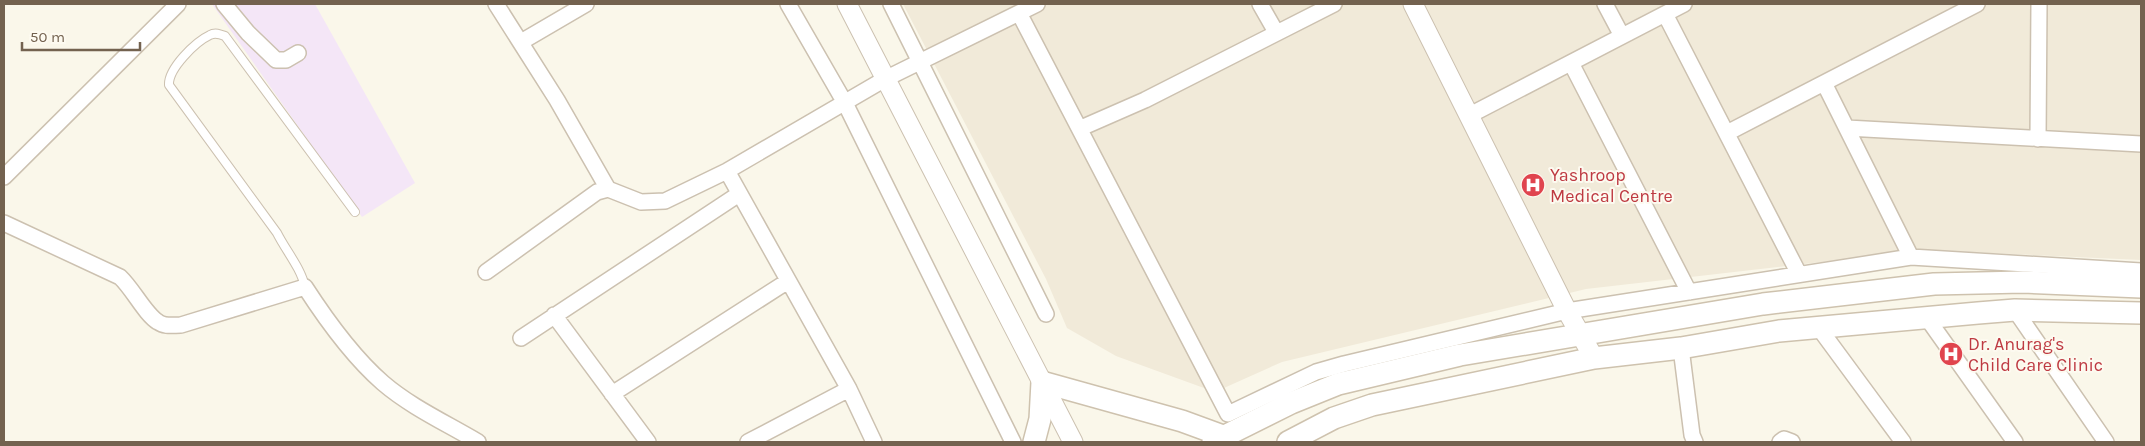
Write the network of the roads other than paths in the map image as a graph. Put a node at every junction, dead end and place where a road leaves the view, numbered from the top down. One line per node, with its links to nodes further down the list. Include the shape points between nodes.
1 (178, 4): 34 (street)
2 (224, 4): 21 (street, via 276,60 286,60)
3 (496, 4): 20 (street)
4 (586, 4): 20 (street)
5 (788, 4): 26 (street)
6 (847, 4): 24 (street)
7 (891, 4): 22 (street)
8 (1037, 4): 16 (street)
9 (1260, 4): 18 (street)
10 (1334, 4): 18 (street)
11 (1413, 4): 27 (street)
12 (1606, 4): 19 (street)
13 (1684, 4): 17 (street)
14 (1977, 4): 25 (street)
15 (2039, 4): 31 (street)
16 (1019, 12): 22 (street); 28 (street)
17 (1665, 14): 19 (street); 30 (street)
18 (1276, 32): 28 (street, via 1145,100)
19 (1622, 36): 23 (street)
20 (521, 42): 35 (street)
21 (298, 53)
22 (920, 63): 24 (street); 50 (street)
23 (1571, 63): 27 (street); 46 (street)
24 (886, 79): 26 (street); 58 (street)
25 (1824, 83): 29 (street); 30 (street)
26 (845, 103): 33 (street); 66 (street)
27 (1470, 115): 48 (street)
28 (1081, 128): 48 (street, via 1228,414 1316,372)
29 (1846, 128): 31 (street); 39 (street)
30 (1727, 133): 42 (street)
31 (2038, 139): 32 (street)
32 (2141, 144)
33 (727, 171): 35 (street, via 665,201 652,203); 36 (street)
34 (4, 177)
35 (608, 189): 41 (street, via 585,198)
36 (739, 194): 43 (street); 51 (street)
37 (355, 212): 44 (lane, via 225,36 210,34 175,64 168,76 169,85 277,233 303,275)
38 (4, 223): 44 (street, via 120,277 151,316 166,326 181,325)
39 (1911, 257): 40 (street); 42 (street)
40 (2141, 271)
41 (486, 272)
42 (1799, 274): 46 (street)
43 (788, 281): 59 (street); 60 (street)
44 (305, 287): 62 (street, via 362,362 383,383)
45 (2141, 287): 54 (main road, via 2024,282 1934,284 1763,304)
46 (1689, 292): 48 (street)
47 (2015, 310): 49 (main road); 52 (main road); 75 (street)
48 (1567, 311): 54 (street)
49 (2141, 313)
50 (1046, 314)
51 (554, 315): 55 (street); 60 (street)
52 (1927, 318): 53 (main road); 74 (street)
53 (1819, 328): 56 (main road, via 1779,331); 73 (street)
54 (1580, 335): 57 (street); 61 (main road, via 1460,356 1338,384)
55 (521, 338)
56 (1680, 348): 57 (main road); 70 (street)
57 (1594, 358): 69 (main road, via 1372,405 1334,418)
58 (1042, 382): 61 (main road, via 1182,421); 67 (main road, via 1040,419); 68 (street)
59 (849, 389): 64 (street); 65 (street)
60 (612, 394): 63 (street)
61 (1218, 439)
62 (478, 442)
63 (648, 442)
64 (748, 442)
65 (874, 442)
66 (1013, 442)
67 (1034, 442)
68 (1073, 442)
69 (1288, 442)
70 (1695, 442)
71 (1780, 442): 72 (street, via 1784,439)
72 (1792, 442)
73 (1903, 442)
74 (2015, 442)
75 (2106, 442)

